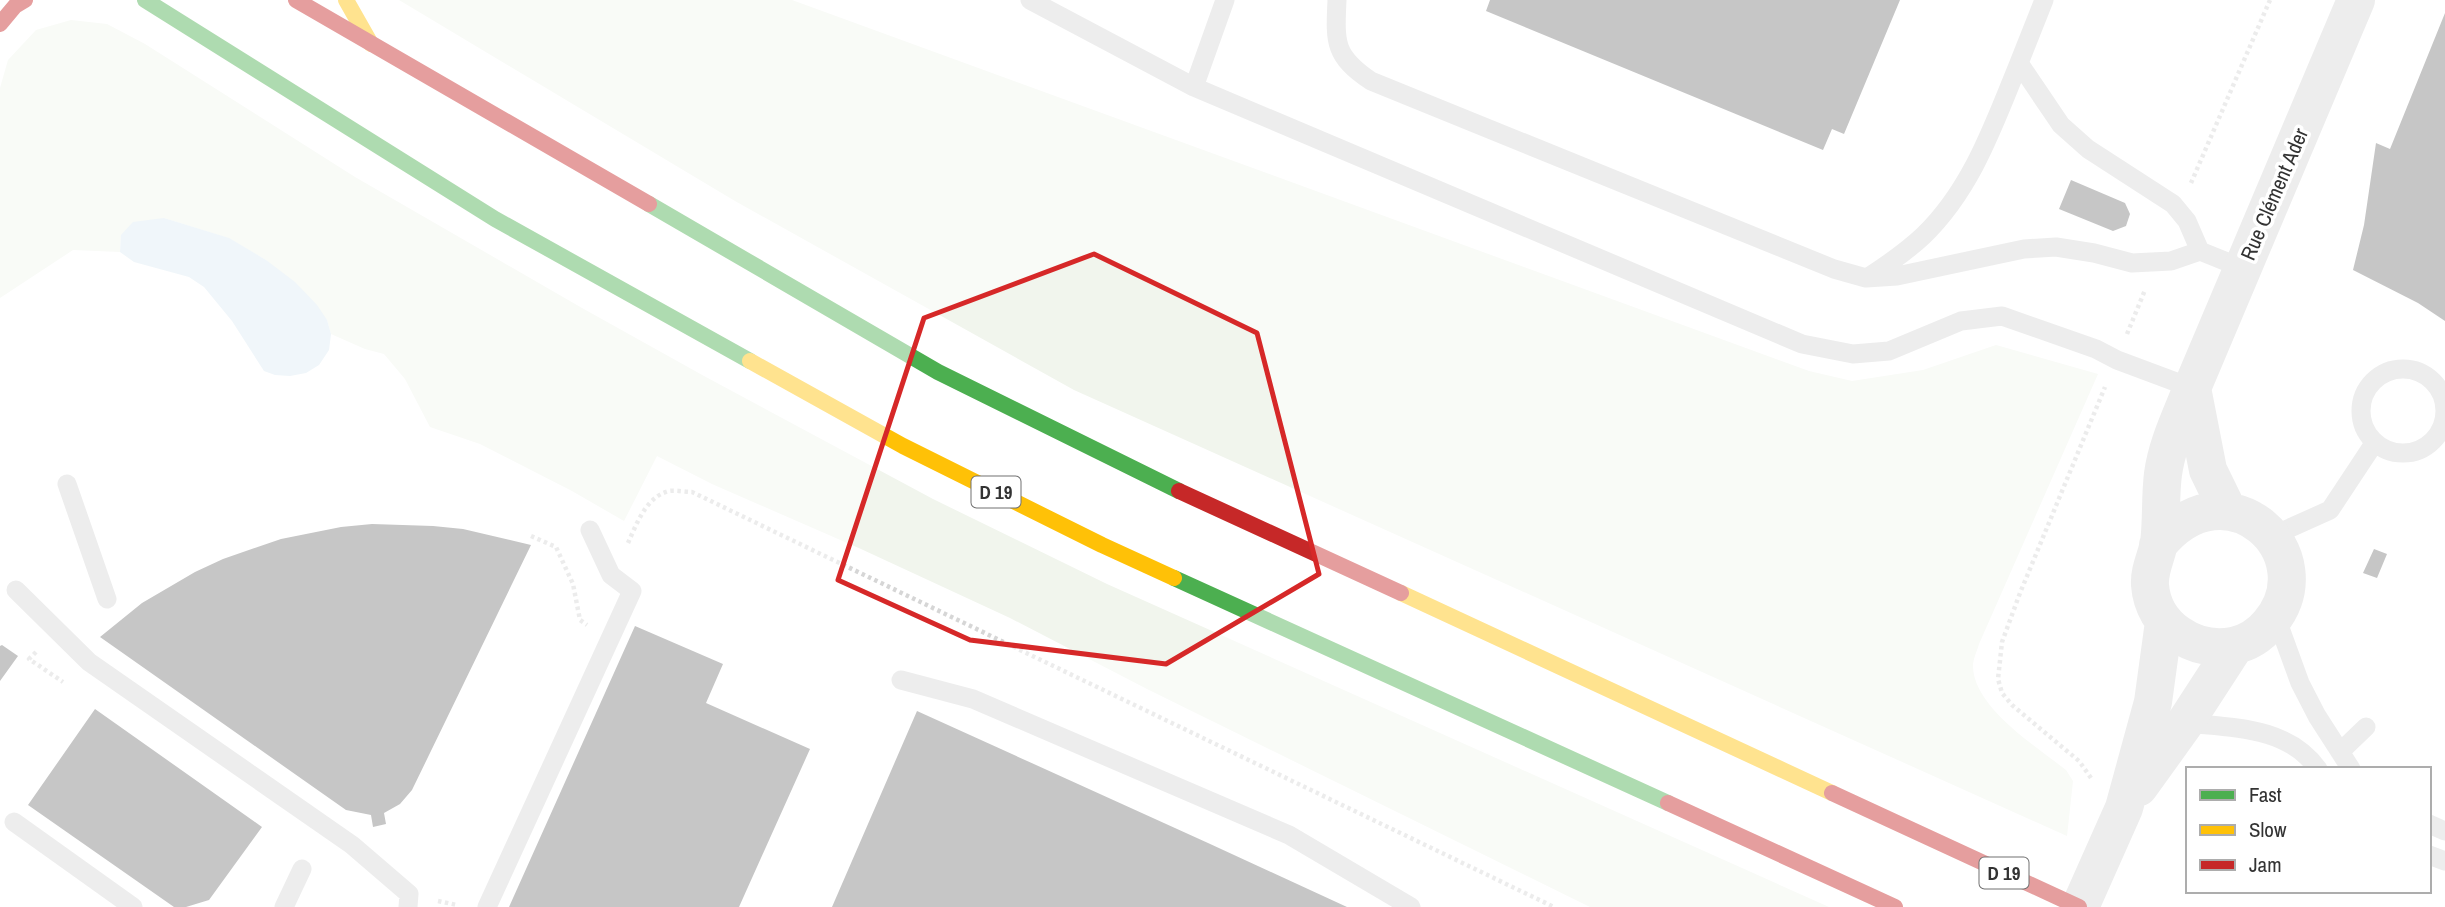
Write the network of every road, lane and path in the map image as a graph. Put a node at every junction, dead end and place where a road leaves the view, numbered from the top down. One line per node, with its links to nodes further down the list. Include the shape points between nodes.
1 (25, 0): 11 (main road)
2 (145, 0): 45 (main road, D 19, via 495,219 903,446 1102,545)
3 (296, 0): 12 (main road, D 19)
4 (346, 0): 12 (main road)
5 (1030, 0): 14 (lane)
6 (1225, 0): 14 (lane)
7 (1337, 0): 19 (lane, via 1339,50 1350,66 1371,81)
8 (2044, 0): 13 (lane)
9 (2270, 0): 15 (path)
10 (2356, 0): 18 (street, Rue Clément Ader)
11 (0, 24)
12 (371, 44): 50 (main road, D 19, via 938,372 1128,467)
13 (2019, 63): 15 (lane, via 2061,125); 19 (lane, via 1988,140 1951,204 1902,255)
14 (1194, 87): 20 (lane, via 1802,344 1853,354 1889,351 1961,321 2002,316)
15 (2179, 211): 16 (lane)
16 (2200, 251): 17 (lane); 18 (lane)
17 (2157, 262): 19 (lane, via 2132,263 2056,247); 20 (path)
18 (2242, 268): 21 (street, Rue Clément Ader)
19 (1866, 278)
20 (2117, 360): 21 (lane); 41 (path, via 2020,593 2002,642 1998,679 2002,694 2012,705 2078,761 2101,796)
21 (2192, 388): 24 (street, via 2208,470); 28 (street, Rue Clément Ader, via 2163,474)
22 (2375, 442): 22 (lane, via 2398,453 2412,452 2434,438 2445,413 2443,399 2427,376 2414,370 2393,370 2365,391 2361,418); 27 (lane, via 2330,510)
23 (67, 484): 30 (lane)
24 (2228, 511): 27 (street, via 2245,516); 28 (street, via 2188,518)
25 (590, 530): 48 (lane, via 611,575 632,591)
26 (531, 536): 32 (path, via 556,547 573,584)
27 (2272, 536): 31 (street, via 2287,576 2285,597)
28 (2158, 545): 33 (street, Rue Clément Ader, via 2150,585)
29 (16, 590): 44 (lane, via 89,662 352,845)
30 (107, 599)
31 (2276, 617): 34 (street, Rue Clément Ader, via 2251,640); 38 (lane, via 2300,683)
32 (579, 620)
33 (2164, 622): 34 (street, via 2196,645); 41 (street, Rue Clément Ader, via 2153,702)
34 (2235, 646): 36 (street, Rue Clément Ader)
35 (901, 680): 49 (lane, via 973,699 1289,835)
36 (2185, 723): 39 (lane, via 2257,731 2287,740); 41 (street, Rue Clément Ader)
37 (2366, 727): 38 (lane)
38 (2340, 752): 40 (lane)
39 (2317, 767)
40 (2350, 767)
41 (2124, 808): 50 (street, Rue Clément Ader)
42 (14, 822): 46 (lane)
43 (302, 869): 47 (lane)
44 (408, 901)
45 (1892, 906)
46 (133, 907)
47 (284, 907)
48 (487, 907)
49 (1411, 907)
50 (2079, 907)

